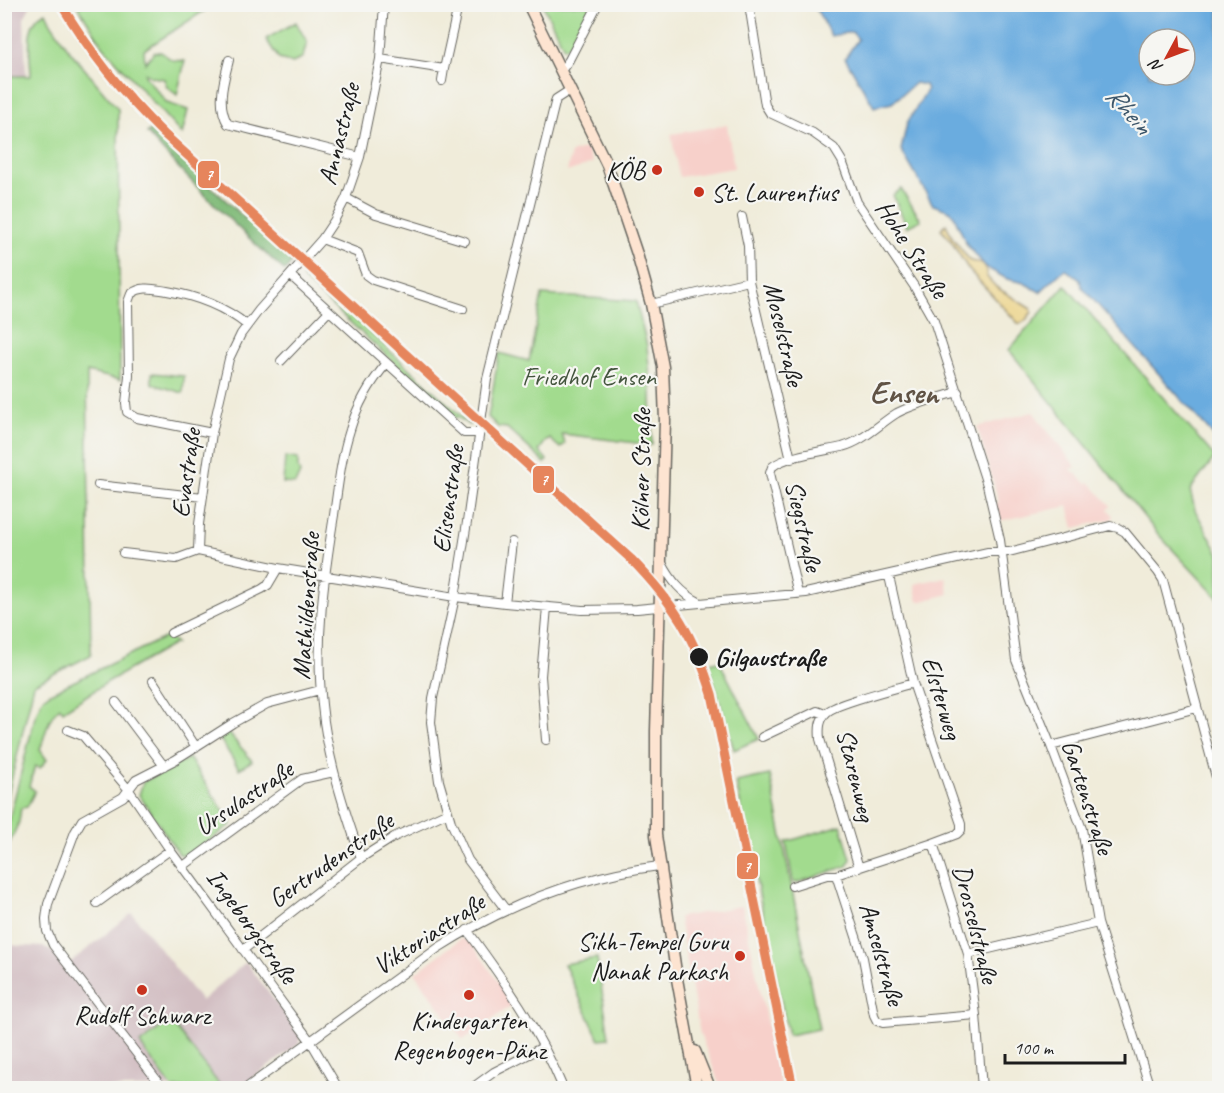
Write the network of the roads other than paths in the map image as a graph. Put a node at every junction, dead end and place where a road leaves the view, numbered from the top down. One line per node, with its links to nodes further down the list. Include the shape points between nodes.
1 (384, 4): 6 (street, Annastraße)
2 (528, 4): 9 (main road, Kölner Straße)
3 (598, 4): 9 (street)
4 (749, 4): 26 (street, Hohe Straße, via 765,105 770,113 813,133 834,148 857,202 925,302)
5 (456, 15): 8 (street)
6 (380, 59): 8 (street); 12 (street, Annastraße)
7 (229, 60): 12 (street, via 220,98 228,124)
8 (444, 69): 10 (street)
9 (561, 71): 11 (main road, Kölner Straße)
10 (442, 81)
11 (570, 90): 20 (main road, Kölner Straße, via 607,165); 28 (street, Elisenstraße, via 556,99 487,379)
12 (360, 157): 13 (street, Annastraße)
13 (346, 198): 15 (street, Annastraße); 16 (street, via 376,214)
14 (742, 217): 19 (street, Moselstraße)
15 (322, 239): 17 (street, Annastraße); 21 (street, via 358,253 366,275 373,280)
16 (465, 241)
17 (304, 262): 18 (street, Evastraße)
18 (291, 276): 22 (street); 23 (street, Evastraße)
19 (749, 281): 20 (street); 29 (street, Moselstraße)
20 (651, 304): 36 (main road, Kölner Straße, via 664,378)
21 (463, 309)
22 (329, 311): 24 (street); 25 (street)
23 (247, 325): 27 (street, Evastraße, via 229,359); 27 (street, via 220,307 188,294 152,289 131,294 127,308 127,412 137,418)
24 (281, 361)
25 (387, 363): 28 (street, via 464,433); 38 (street, Mathildenstraße, via 370,386 350,429)
26 (958, 392): 29 (street, via 908,408 846,446); 34 (street, Hohe Straße, via 987,485)
27 (212, 433): 31 (street, Evastraße)
28 (479, 433): 41 (street, Elisenstraße)
29 (792, 459): 40 (street, Siegstraße, via 775,464 770,473)
30 (98, 484): 31 (street)
31 (203, 497): 33 (street, Evastraße)
32 (512, 542): 43 (street)
33 (198, 551): 35 (street, via 176,559); 37 (street, Evastraße)
34 (1001, 552): 39 (street); 51 (street, via 1110,526 1125,532 1163,580); 56 (street, Gartenstraße, via 1016,660)
35 (123, 553)
36 (662, 563): 42 (street, via 677,587); 45 (main road, Kölner Straße)
37 (278, 568): 38 (street); 46 (street, via 262,589)
38 (324, 575): 41 (street); 49 (street, Mathildenstraße)
39 (888, 576): 40 (street); 48 (street, Elsterweg)
40 (798, 594): 42 (street)
41 (455, 597): 43 (street); 62 (street, Elisenstraße, via 431,722 439,781)
42 (701, 602): 45 (street)
43 (505, 603): 44 (street)
44 (547, 607): 45 (street); 55 (street, via 541,676)
45 (661, 607): 66 (main road, Kölner Straße, via 655,804)
46 (171, 633)
47 (153, 681): 57 (street)
48 (913, 683): 52 (street, Starenweg, via 837,706); 63 (street, Elsterweg, via 961,824 957,834)
49 (320, 690): 57 (street, via 267,704); 59 (street, Mathildenstraße)
50 (116, 702): 58 (street)
51 (1197, 708): 56 (street); 61 (street)
52 (825, 714): 54 (street, via 808,714); 68 (street, Starenweg, via 819,725 820,739)
53 (68, 730): 60 (street, Ingeborgstraße, via 82,736)
54 (762, 737)
55 (546, 740)
56 (1051, 746): 73 (street, Gartenstraße, via 1082,829)
57 (196, 747): 58 (street)
58 (164, 766): 60 (street, via 136,780)
59 (334, 772): 65 (street, Mathildenstraße); 67 (street, Ursulastraße, via 302,779)
60 (129, 790): 64 (street, Ingeborgstraße); 81 (street, via 82,820 75,832 48,904 47,931 53,945)
61 (1220, 792)
62 (448, 812): 65 (street, Gertrudenstraße, via 394,837); 72 (street, Elisenstraße, via 468,860)
63 (933, 843): 68 (street); 76 (street, Drosselstraße)
64 (170, 850): 67 (street, Ingeborgstraße); 71 (street)
65 (361, 858): 75 (street, Gertrudenstraße)
66 (659, 866): 72 (street, Viktoriastraße, via 582,882); 78 (main road, Kölner Straße)
67 (182, 867): 75 (street, Ingeborgstraße)
68 (859, 868): 69 (street)
69 (836, 875): 70 (street); 77 (street, Amselstraße, via 863,958 876,1021)
70 (792, 886)
71 (97, 903)
72 (506, 910): 74 (street, Viktoriastraße)
73 (1098, 923): 76 (street); 89 (street, Gartenstraße)
74 (467, 930): 79 (street, Viktoriastraße); 80 (street, via 518,1001)
75 (243, 950): 79 (street, Ingeborgstraße)
76 (968, 954): 77 (street, Drosselstraße)
77 (976, 1015): 88 (street, Drosselstraße)
78 (687, 1031): 86 (main road, Kölner Straße); 87 (main road, Kölner Straße)
79 (311, 1042): 82 (street, Viktoriastraße); 83 (street, Ingeborgstraße)
80 (543, 1047): 84 (street, via 494,1072); 85 (street)
81 (163, 1089)
82 (246, 1089)
83 (338, 1089)
84 (472, 1089)
85 (562, 1089)
86 (697, 1089)
87 (710, 1089)
88 (982, 1089)
89 (1150, 1089)

